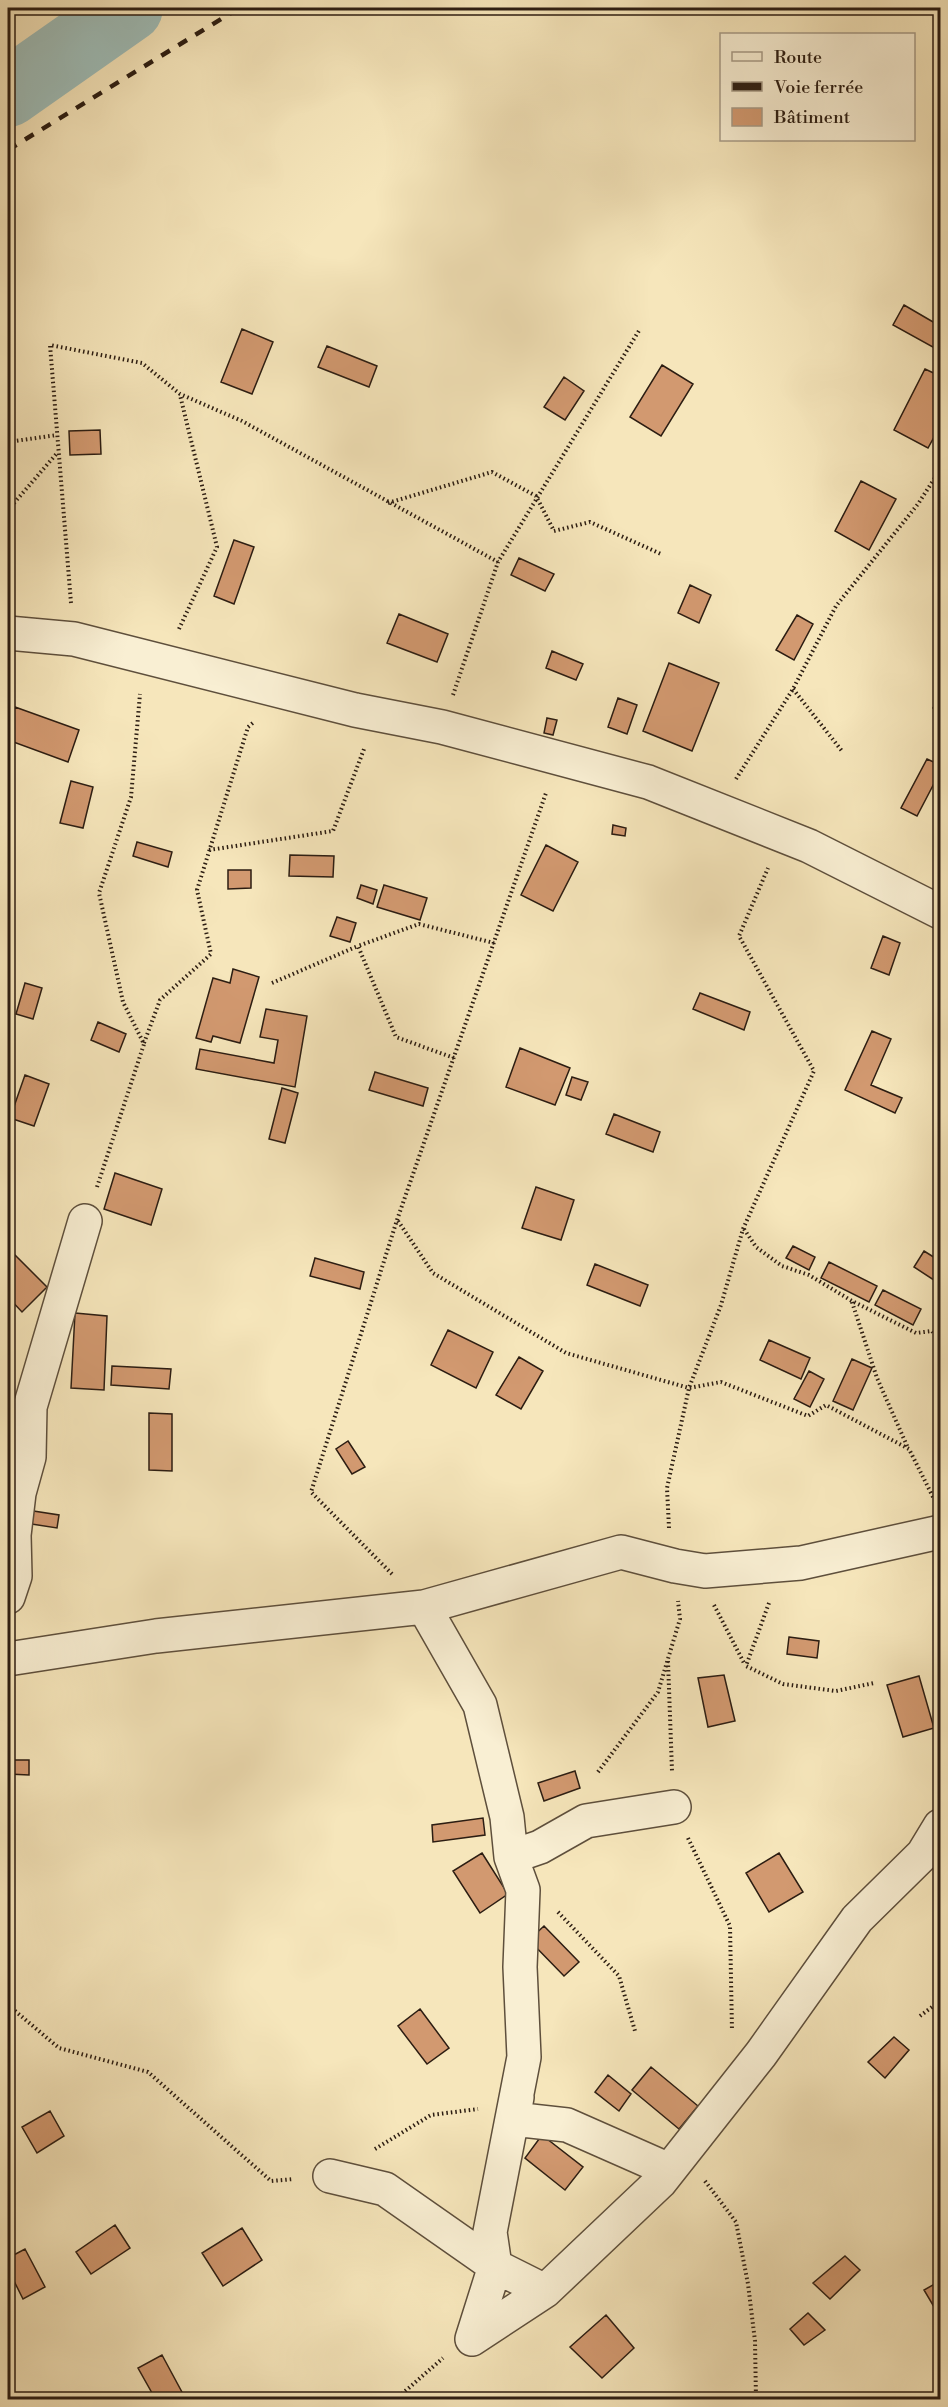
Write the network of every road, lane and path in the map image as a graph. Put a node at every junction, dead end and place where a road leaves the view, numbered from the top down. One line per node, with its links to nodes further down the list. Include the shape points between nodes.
1 (640, 329): 7 (path)
2 (180, 394): 3 (path, via 142,363 50,345); 8 (path, via 242,421); 14 (path, via 217,547)
3 (57, 435): 4 (path); 5 (path)
4 (8, 442)
5 (59, 451): 9 (path); 13 (path)
6 (940, 470): 15 (path, via 918,504 836,606)
7 (536, 496): 8 (path, via 492,472); 10 (path, via 554,531 590,522); 11 (path)
8 (387, 503): 11 (path)
9 (8, 510)
10 (661, 554)
11 (498, 562): 18 (path)
12 (8, 633): 13 (street)
13 (74, 639): 14 (street)
14 (153, 659): 16 (street); 28 (path, via 131,797 99,893 123,1002)
15 (793, 689): 19 (path); 21 (path)
16 (287, 693): 17 (street); 23 (path, via 248,727)
17 (377, 714): 18 (street); 23 (path, via 333,831)
18 (442, 727): 20 (street)
19 (842, 751)
20 (558, 758): 21 (street, via 648,782); 25 (path)
21 (719, 809): 22 (street)
22 (809, 846): 24 (street); 32 (path, via 769,865 739,936 814,1071)
23 (210, 850): 28 (path, via 197,890 211,954 160,1000)
24 (940, 912)
25 (494, 943): 26 (path, via 419,924); 29 (path)
26 (358, 946): 27 (path); 29 (path, via 396,1037)
27 (272, 983)
28 (144, 1044): 31 (path)
29 (454, 1058): 30 (path)
30 (398, 1220): 35 (path, via 433,1273 566,1353); 42 (path, via 311,1492)
31 (85, 1221): 36 (street)
32 (743, 1229): 33 (path, via 756,1247 782,1266 809,1275); 35 (path, via 721,1305)
33 (852, 1301): 34 (path, via 916,1333 932,1331); 37 (path, via 877,1378)
34 (940, 1342)
35 (689, 1388): 37 (path, via 722,1382 808,1416 826,1405); 40 (path, via 667,1488 668,1517)
36 (19, 1404): 41 (street, via 29,1457 18,1493 15,1576)
37 (909, 1449): 38 (path)
38 (938, 1517): 39 (street)
39 (801, 1563): 40 (street); 45 (path, via 772,1596)
40 (690, 1569): 42 (street, via 621,1552); 43 (path); 45 (path)
41 (8, 1597)
42 (424, 1607): 44 (street, via 156,1636); 50 (street, via 480,1705 507,1817)
43 (668, 1658): 47 (path, via 658,1692); 48 (path)
44 (8, 1659)
45 (746, 1666): 46 (path, via 783,1684 836,1691)
46 (874, 1683)
47 (598, 1772)
48 (674, 1807): 50 (street, via 586,1821 540,1847); 57 (path, via 730,1926)
49 (940, 1826): 57 (street, via 923,1854 857,1919)
50 (510, 1857): 56 (street, via 523,1890 520,1967)
51 (554, 1907): 55 (path, via 619,1976)
52 (940, 2001): 54 (path)
53 (8, 2006): 60 (path, via 59,2048 148,2072 271,2181)
54 (920, 2016)
55 (636, 2031)
56 (524, 2057): 59 (street, via 513,2119 567,2125); 61 (street, via 490,2232)
57 (733, 2090): 59 (street)
58 (485, 2101): 60 (path, via 477,2110 431,2115)
59 (676, 2161): 62 (street, via 660,2182); 65 (path, via 736,2222 755,2341)
60 (330, 2176): 61 (street, via 385,2189)
61 (495, 2266): 62 (street); 63 (street)
62 (544, 2291): 63 (street)
63 (472, 2339): 64 (path, via 433,2365)
64 (395, 2400)
65 (756, 2400)

